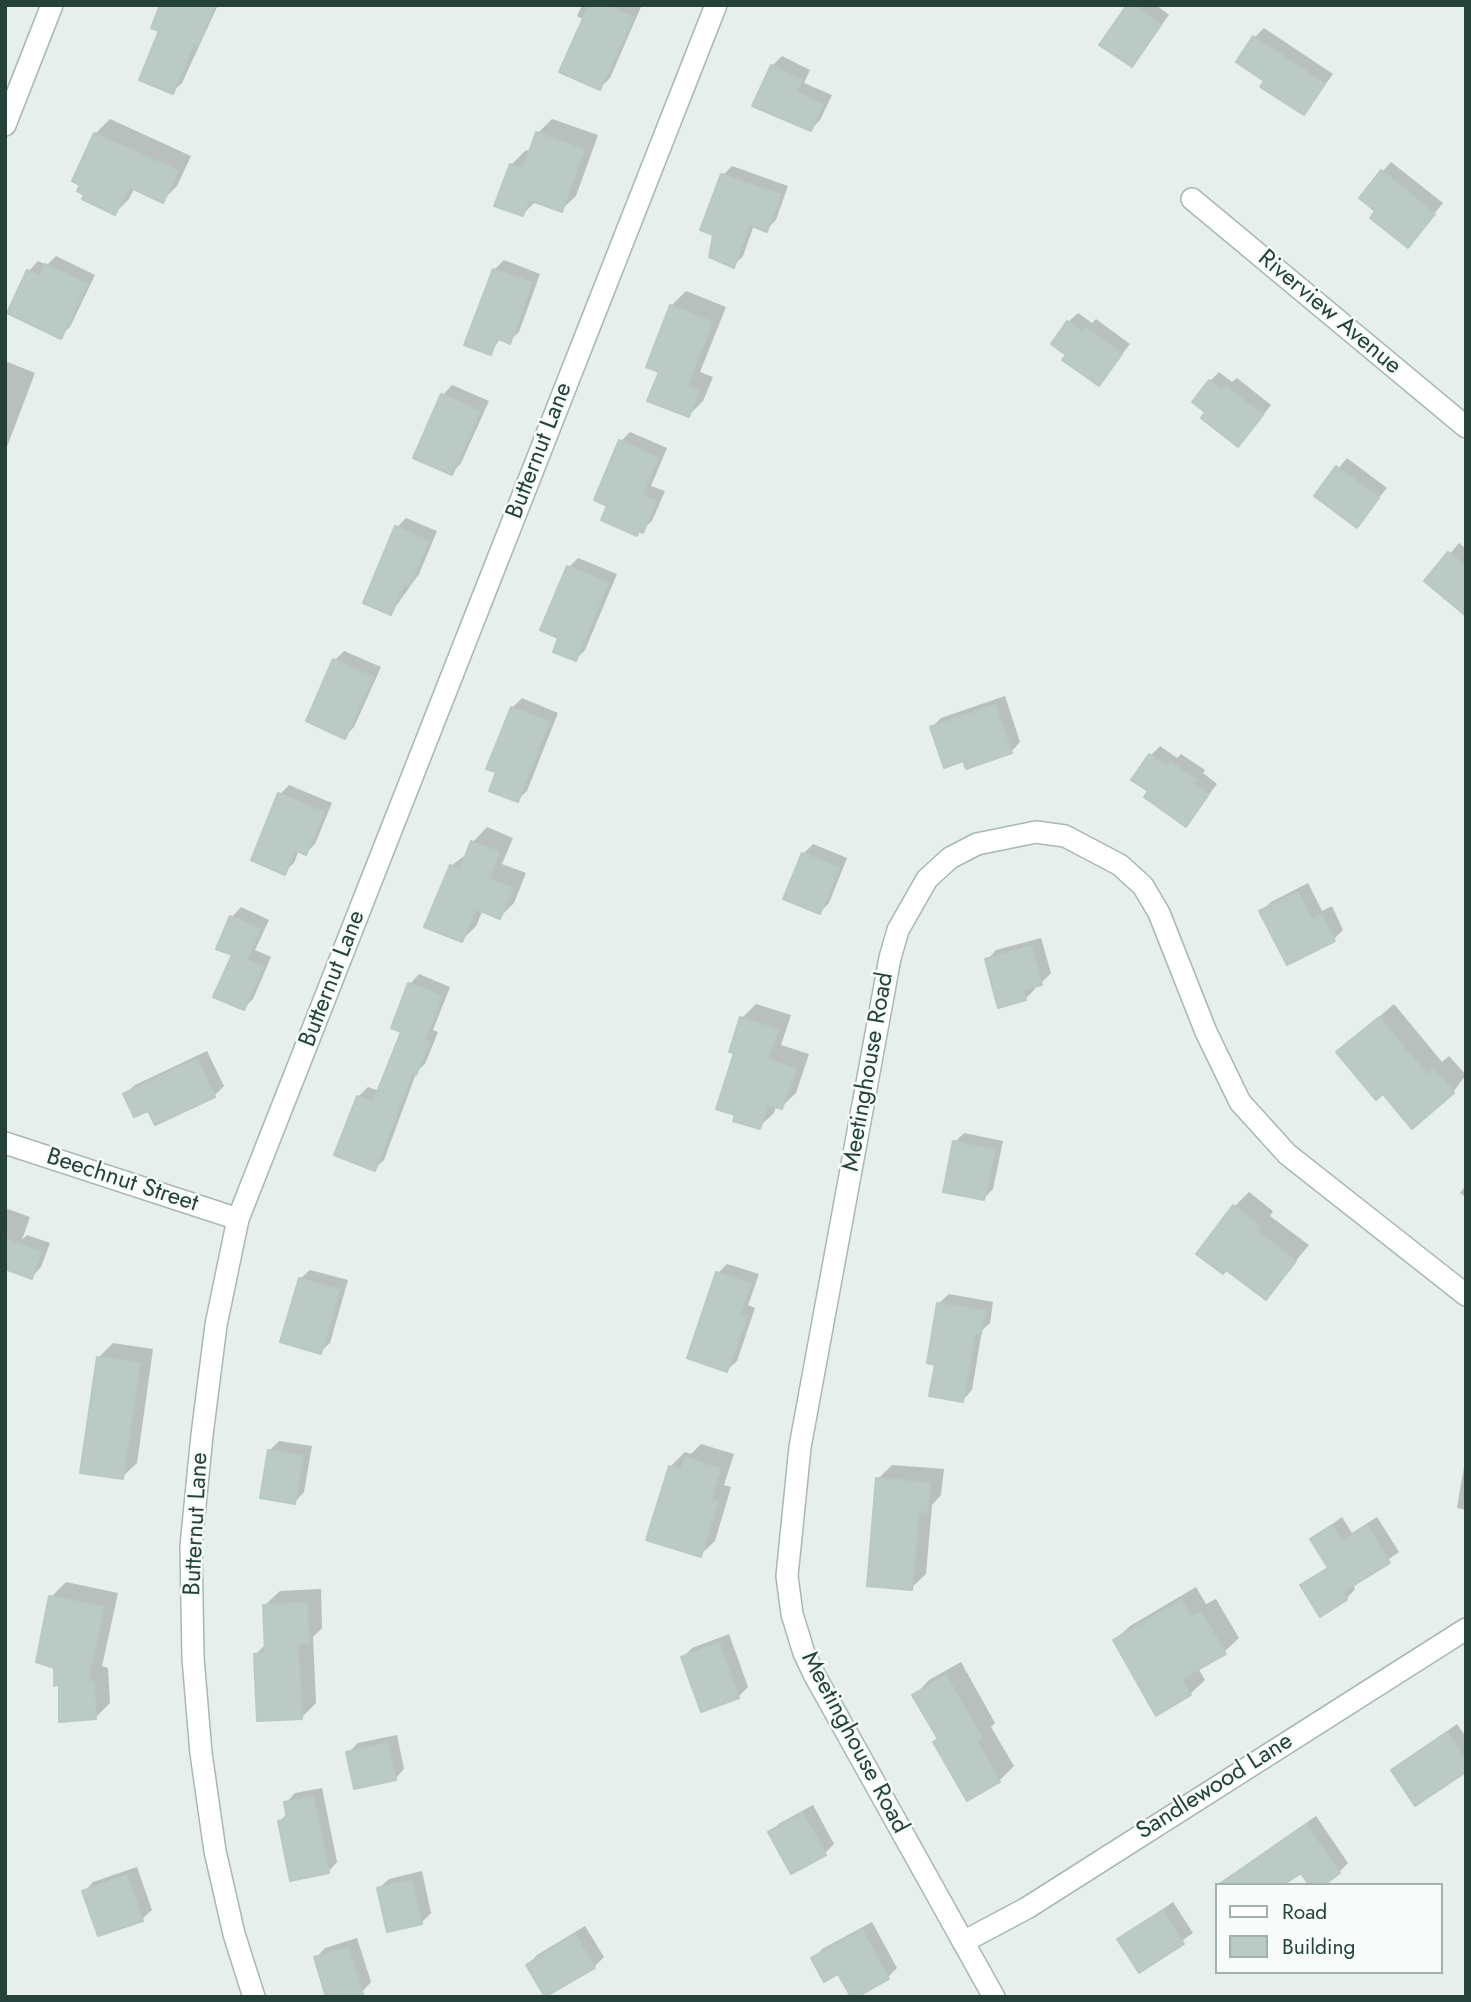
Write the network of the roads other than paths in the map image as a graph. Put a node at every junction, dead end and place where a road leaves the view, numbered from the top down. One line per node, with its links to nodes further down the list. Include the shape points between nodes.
1 (52, 5): 3 (street)
2 (716, 5): 7 (street, Butternut Lane)
3 (5, 125)
4 (1192, 200): 5 (street, Riverview Avenue)
5 (1466, 427)
6 (5, 1143): 7 (street, Beechnut Street)
7 (238, 1219): 11 (street, Butternut Lane, via 216,1325 202,1435 191,1546 193,1658 215,1851)
8 (1466, 1295): 10 (street, Meetinghouse Road, via 1287,1154 1240,1102 1206,1032 1159,913 1143,886 1120,865 1065,836 1036,832 977,844 950,858 927,879 911,902 890,958 800,1447 787,1576 792,1614 809,1665)
9 (1466, 1629): 10 (street, Sandlewood Lane, via 1027,1908)
10 (963, 1942): 12 (street, Meetinghouse Road)
11 (254, 1997)
12 (994, 1997)

